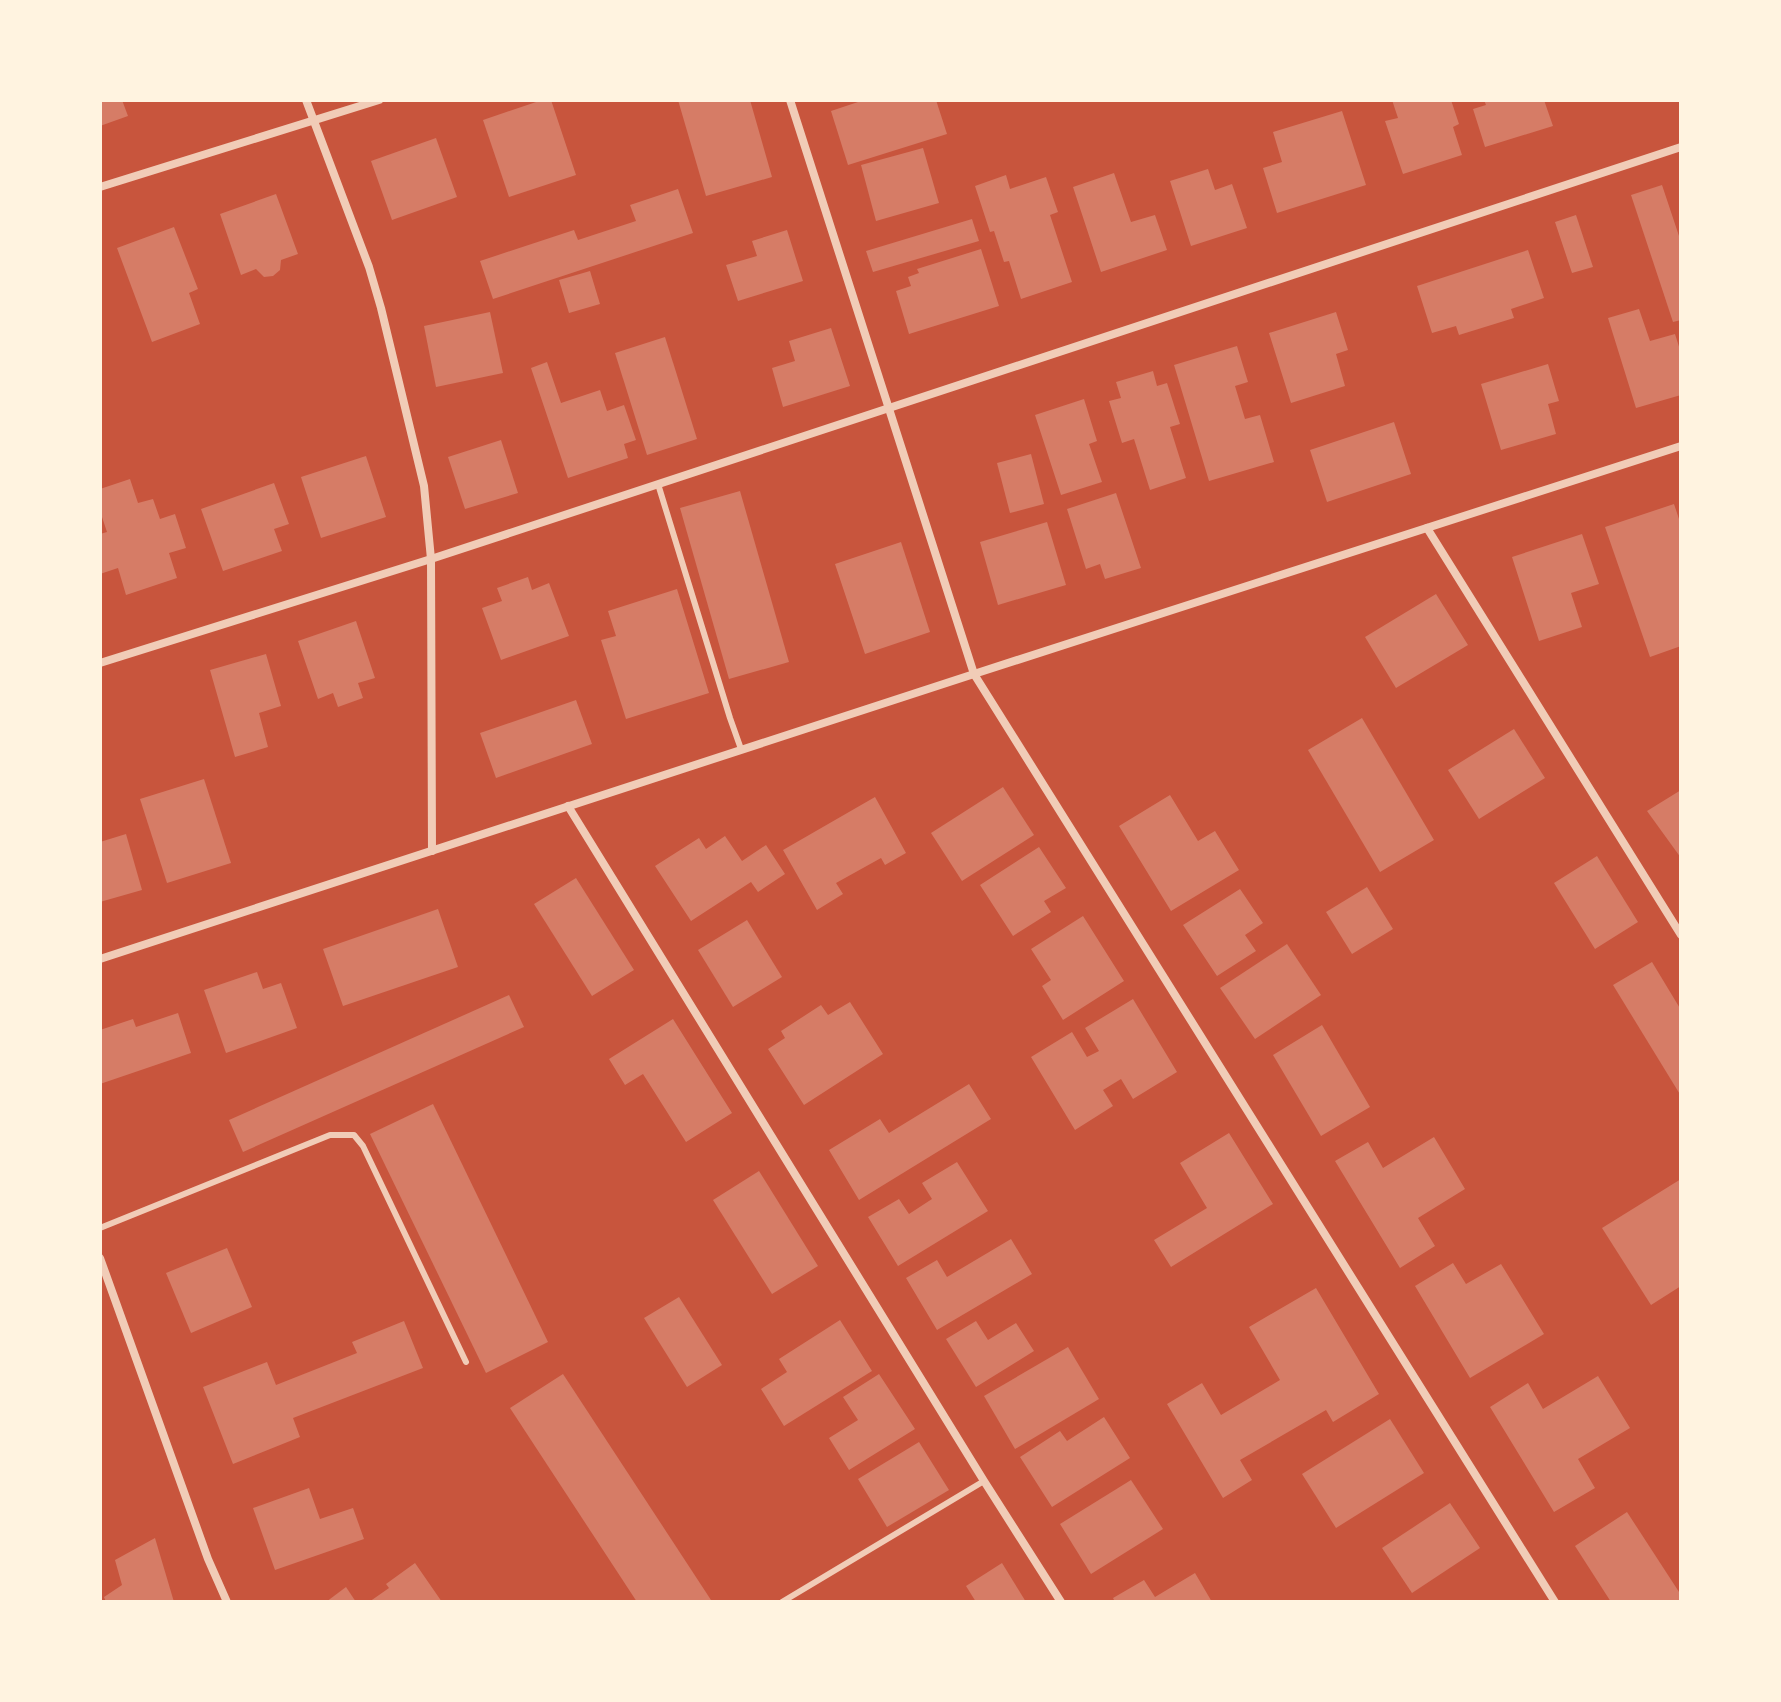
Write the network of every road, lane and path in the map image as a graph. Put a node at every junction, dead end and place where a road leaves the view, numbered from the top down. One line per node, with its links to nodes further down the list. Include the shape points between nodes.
1 (306, 100): 4 (street)
2 (379, 100): 4 (street)
3 (790, 100): 7 (street)
4 (313, 121): 6 (street); 11 (street, via 381,308 424,486)
5 (1681, 147): 7 (street)
6 (100, 187)
7 (888, 408): 9 (street); 13 (street)
8 (1681, 446): 10 (street)
9 (658, 484): 11 (street); 14 (lane)
10 (1427, 528): 13 (street); 17 (street)
11 (431, 559): 12 (street); 16 (street)
12 (100, 663)
13 (974, 674): 14 (street); 26 (street)
14 (741, 749): 15 (street)
15 (568, 806): 16 (street); 22 (street)
16 (432, 851): 18 (street)
17 (1681, 935)
18 (100, 959)
19 (100, 1228): 21 (lane, via 330,1135 354,1135)
20 (100, 1258): 23 (street)
21 (466, 1362)
22 (984, 1481): 24 (lane); 25 (street)
23 (227, 1602)
24 (782, 1602)
25 (1061, 1602)
26 (1555, 1602)

